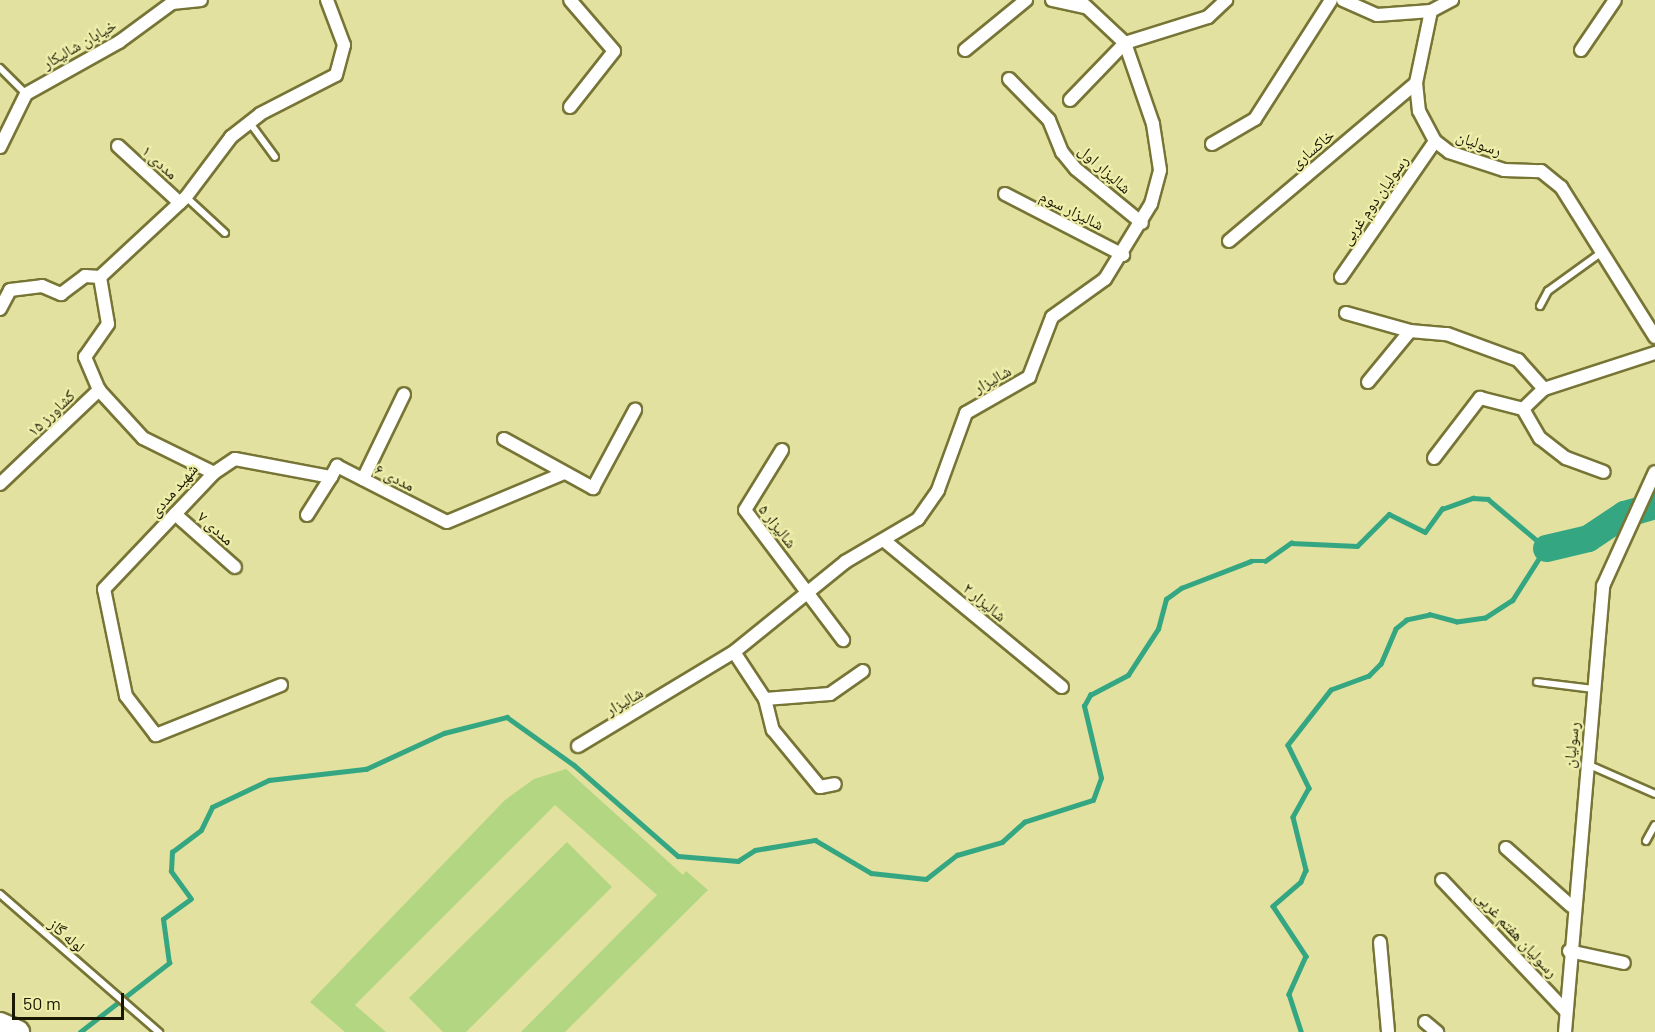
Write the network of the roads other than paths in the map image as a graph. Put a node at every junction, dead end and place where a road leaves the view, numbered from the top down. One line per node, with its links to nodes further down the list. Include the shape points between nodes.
1 (201, 0): 19 (street, خیابان شالیکار, via 172,3 118,42)
2 (327, 0): 22 (street, via 345,45 336,75)
3 (570, 0): 21 (street, via 614,51)
4 (1026, 0): 14 (street)
5 (1052, 0): 11 (street)
6 (1226, 0): 13 (street, via 1208,17)
7 (1331, 0): 24 (street, via 1255,120)
8 (1343, 0): 12 (street, via 1377,15)
9 (1452, 0): 12 (street)
10 (1615, 0): 15 (street)
11 (1083, 4): 13 (street)
12 (1431, 12): 18 (street, رسولیان)
13 (1125, 43): 20 (street); 30 (street, شالیزار, via 1153,124 1160,170)
14 (965, 50)
15 (1581, 50)
16 (0, 68): 19 (lane)
17 (1009, 79): 30 (street, شالیزار اول, via 1049,120 1062,152 1076,169)
18 (1416, 83): 23 (street, رسولیان, via 1419,111); 32 (street, خاکساری)
19 (26, 94): 26 (street)
20 (1070, 100)
21 (570, 107)
22 (249, 122): 27 (lane); 29 (street, via 231,137)
23 (1435, 141): 33 (street, رسولیان, via 1449,152 1504,170 1541,171 1561,187); 36 (street, رسولیان دوم غربی)
24 (1212, 144)
25 (118, 146): 29 (street, مددی ۱)
26 (0, 147)
27 (275, 157)
28 (1005, 194): 34 (street, شالیزار سوم)
29 (183, 200): 31 (lane); 35 (street)
30 (1142, 223): 34 (street, شالیزار)
31 (225, 233)
32 (1229, 241)
33 (1602, 252): 37 (lane, via 1548,291); 41 (street, رسولیان)
34 (1123, 255): 61 (street, شالیزار, via 1105,279 1052,317 1029,377 966,413 939,490 918,519)
35 (100, 277): 38 (street, via 85,276 61,294 42,286 10,290); 45 (street, شهید مددی, via 108,324 85,357)
36 (1341, 277)
37 (1540, 306)
38 (0, 309)
39 (1346, 313): 40 (street)
40 (1410, 331): 43 (street); 44 (street, via 1447,334 1518,360)
41 (1655, 337)
42 (1655, 353): 44 (street)
43 (1368, 382)
44 (1544, 389): 47 (street)
45 (99, 390): 54 (street, شهید مددی, via 143,438); 58 (street, کشاورز ۱۵)
46 (404, 394): 57 (street)
47 (1523, 409): 51 (street, via 1480,398); 52 (street, via 1540,438 1566,458)
48 (635, 410): 55 (street, via 592,488)
49 (504, 439): 55 (street)
50 (782, 450): 63 (street, شالیزار ۵, via 745,510)
51 (1434, 458)
52 (1604, 472)
53 (1655, 472): 70 (street, رسولیان, via 1603,586)
54 (214, 473): 56 (street, مددی ۶, via 235,459 253,459); 59 (street, شهید مددی)
55 (564, 473): 57 (street, مددی ۶, via 447,522)
56 (331, 477): 57 (street, مددی ۶, via 337,466); 60 (street)
57 (363, 479)
58 (0, 484)
59 (175, 514): 62 (street, مددی ۷); 68 (street, شهید مددی, via 104,590 126,696 156,735)
60 (307, 515)
61 (886, 542): 63 (street, شالیزار); 69 (street, شالیزار ۲)
62 (235, 567)
63 (807, 589): 64 (street); 65 (street, شالیزار)
64 (843, 640)
65 (734, 652): 71 (street); 72 (street, شالیزار)
66 (863, 671): 71 (street, via 830,694)
67 (1538, 682): 70 (lane)
68 (281, 685)
69 (1062, 687)
70 (1593, 689): 73 (street, رسولیان)
71 (765, 699): 74 (street, via 773,730 820,787)
72 (578, 746)
73 (1586, 764): 75 (lane); 81 (street, رسولیان)
74 (836, 784)
75 (1655, 794)
76 (1655, 825): 77 (lane)
77 (1646, 841)
78 (1506, 848): 81 (street)
79 (1442, 880): 85 (street, رسولیان هفتم غربی)
80 (0, 894): 89 (lane, لوله گاز)
81 (1571, 906): 83 (street, رسولیان)
82 (1380, 942): 90 (street)
83 (1569, 951): 84 (street); 85 (street, رسولیان)
84 (1624, 963)
85 (1566, 1011): 92 (street, رسولیان)
86 (1425, 1023): 91 (street)
87 (0, 1024): 88 (highway)
88 (18, 1032)
89 (159, 1032)
90 (1388, 1032)
91 (1437, 1032)
92 (1564, 1032)

